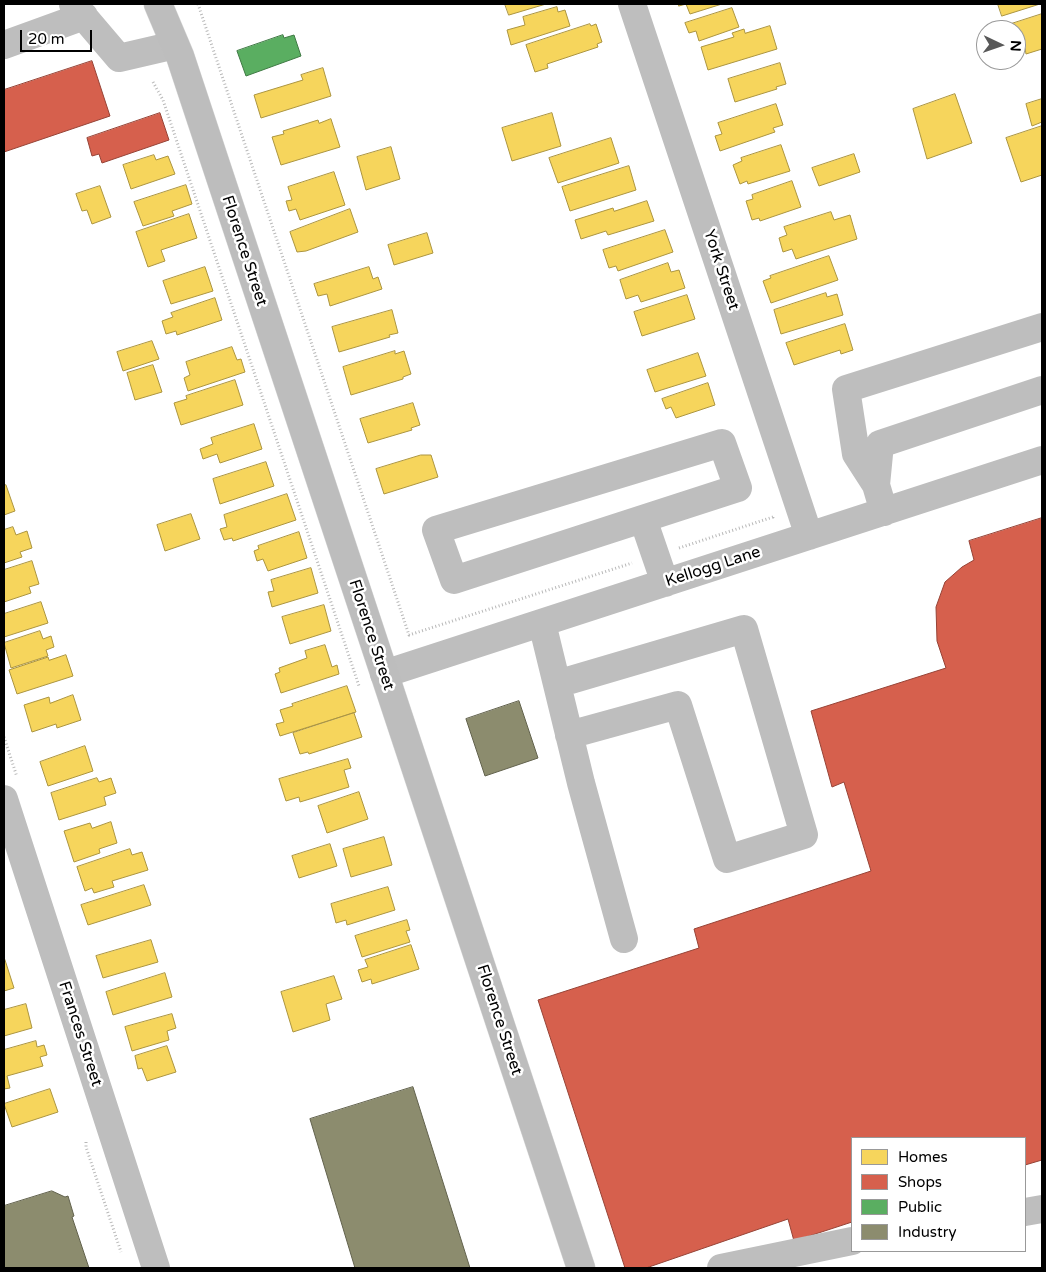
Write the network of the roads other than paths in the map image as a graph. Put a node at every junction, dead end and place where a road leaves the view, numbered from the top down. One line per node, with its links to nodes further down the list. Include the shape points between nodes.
1 (158, 4): 4 (main road, Florence Street)
2 (632, 4): 12 (street, York Street)
3 (79, 10): 4 (street, via 119,58); 5 (street)
4 (175, 44): 15 (main road, Florence Street)
5 (4, 45)
6 (1042, 327): 9 (street, via 846,389 856,454)
7 (1042, 390): 9 (street, via 880,444)
8 (1042, 460): 10 (street, Kellogg Lane)
9 (876, 485): 10 (street)
10 (884, 512): 12 (street, Kellogg Lane)
11 (643, 519): 11 (street, via 738,488 722,442 436,530 454,580); 13 (street)
12 (809, 536): 13 (street, Kellogg Lane)
13 (665, 583): 14 (street, Kellogg Lane)
14 (542, 623): 15 (street, Kellogg Lane); 16 (street)
15 (384, 674): 25 (main road, Florence Street)
16 (557, 684): 17 (street); 17 (street, via 744,629 804,835 727,859 678,705)
17 (569, 735): 20 (street)
18 (4, 799): 19 (street, Frances Street)
19 (10, 838): 24 (street, Frances Street)
20 (624, 939)
21 (1042, 1209): 22 (street)
22 (1026, 1212)
23 (851, 1241): 26 (street)
24 (156, 1268)
25 (581, 1268)
26 (721, 1268)

